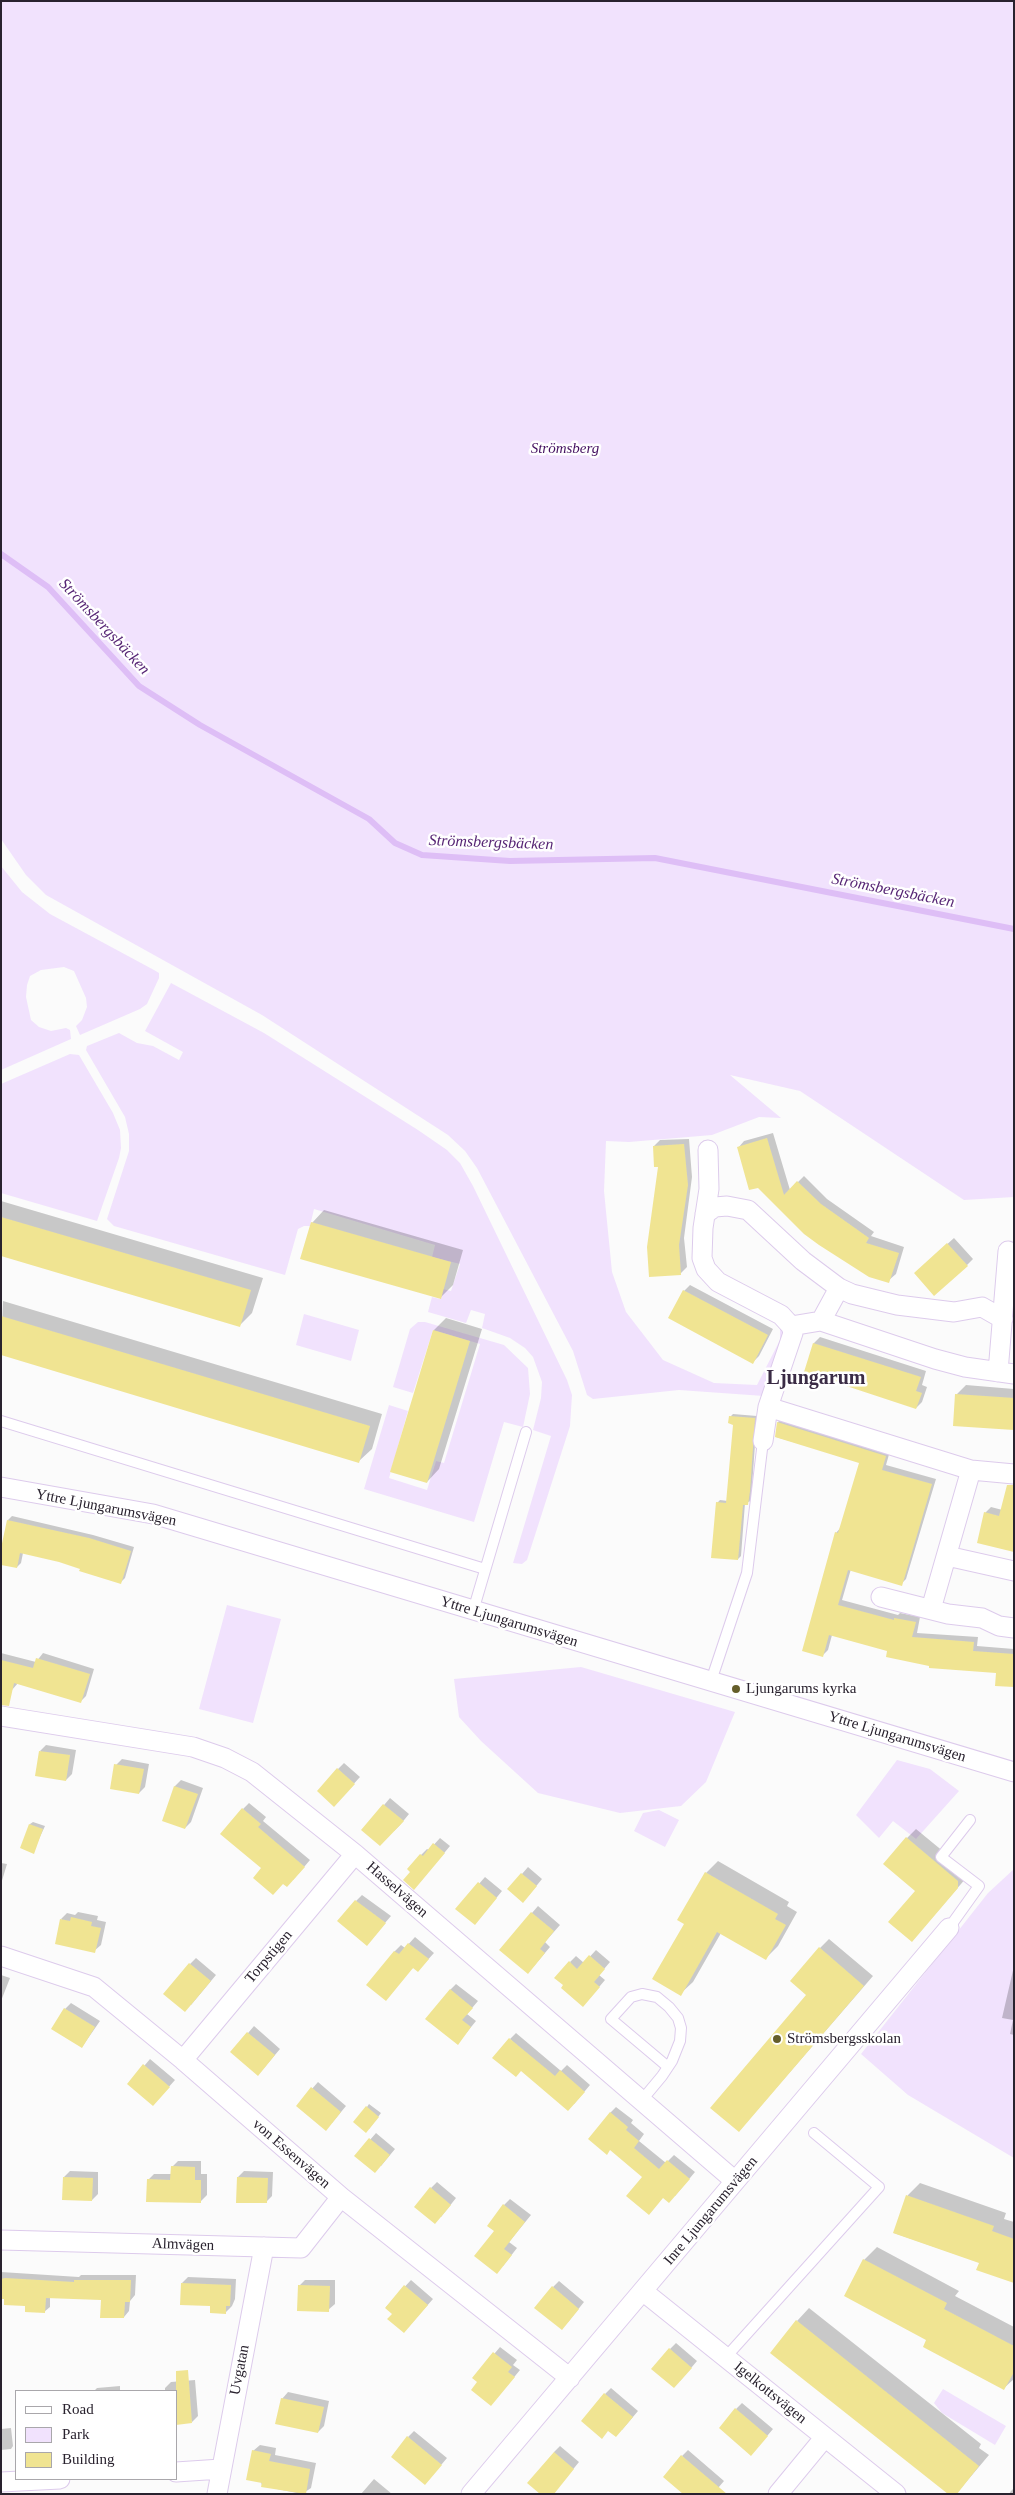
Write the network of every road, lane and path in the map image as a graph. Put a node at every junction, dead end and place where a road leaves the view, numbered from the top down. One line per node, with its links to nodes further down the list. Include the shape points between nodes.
1 (708, 1150): 2 (street, via 709,1189)
2 (705, 1214): 4 (street, via 715,1207 748,1210); 7 (street, via 702,1258 706,1269 718,1282 781,1315)
3 (1008, 1251): 5 (street)
4 (839, 1288): 5 (street, via 868,1299 954,1312 982,1307); 6 (street)
5 (1003, 1319): 8 (street)
6 (820, 1321): 7 (street); 8 (street, via 935,1359)
7 (791, 1326): 9 (street, via 793,1333)
8 (1006, 1373)
9 (768, 1407): 12 (street); 13 (street)
10 (1, 1421): 17 (lane)
11 (526, 1432): 17 (lane)
12 (763, 1441): 23 (lane, via 748,1572)
13 (971, 1470): 14 (street); 16 (street)
14 (1014, 1474)
15 (1, 1487): 21 (street, Yttre Ljungarumsvägen, via 153,1514)
16 (948, 1556): 18 (street); 20 (street)
17 (485, 1569): 21 (lane)
18 (1014, 1572)
19 (881, 1597): 20 (street)
20 (931, 1609): 22 (street, via 982,1618 999,1626)
21 (473, 1611): 23 (street, Yttre Ljungarumsvägen)
22 (1014, 1628)
23 (711, 1681): 25 (street, Yttre Ljungarumsvägen)
24 (1, 1716): 27 (street, Hasselvägen, via 193,1747 225,1758 252,1772)
25 (1014, 1772)
26 (970, 1820): 28 (lane, via 941,1857 979,1886)
27 (355, 1854): 30 (street, Torpstigen); 32 (street, Hasselvägen)
28 (949, 1928): 34 (street, Inre Ljungarumsvägen)
29 (1, 1956): 30 (street, von Essenvägen, via 94,1986)
30 (183, 2060): 35 (street, von Essenvägen)
31 (668, 2067): 31 (lane, via 680,2041 678,2018 657,1998 642,1994 631,1997 611,2019); 32 (lane)
32 (642, 2100): 34 (street, Hasselvägen)
33 (814, 2133): 39 (lane, via 879,2188)
34 (736, 2181): 38 (street, Inre Ljungarumsvägen)
35 (341, 2197): 37 (street, Almvägen, via 301,2248); 40 (street, von Essenvägen)
36 (1, 2240): 37 (street, Almvägen)
37 (264, 2247): 42 (street, Uvgatan)
38 (644, 2292): 39 (street, Igelkottsvägen); 40 (street, Inre Ljungarumsvägen)
39 (726, 2357): 41 (street, Igelkottsvägen)
40 (570, 2378): 47 (street, Inre Ljungarumsvägen)
41 (826, 2437): 48 (street); 49 (street, Igelkottsvägen)
42 (221, 2469): 43 (street); 46 (street, Uvgatan)
43 (178, 2472)
44 (40, 2480): 45 (street)
45 (1, 2482)
46 (217, 2494)
47 (471, 2494)
48 (778, 2494)
49 (896, 2494)

